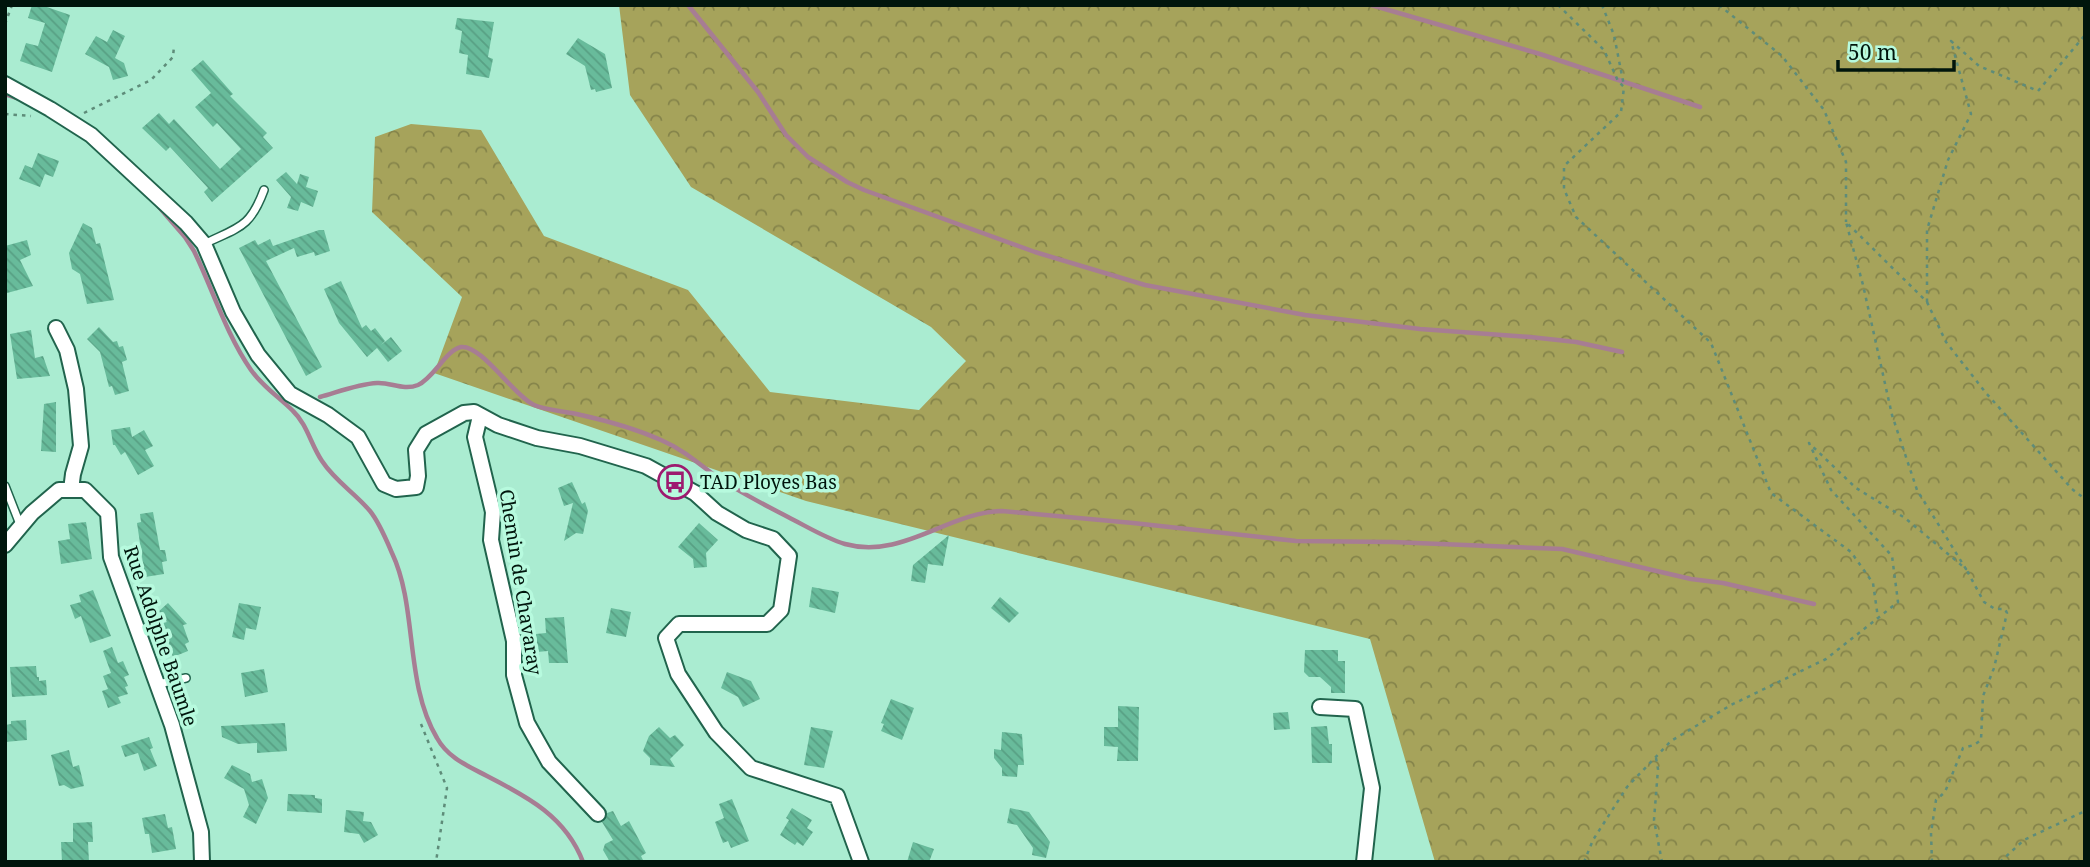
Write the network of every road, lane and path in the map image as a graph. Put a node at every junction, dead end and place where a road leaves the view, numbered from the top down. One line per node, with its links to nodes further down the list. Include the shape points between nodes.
1 (12, 5): 5 (path)
2 (1558, 5): 9 (path, via 1604,50)
3 (1602, 5): 9 (path, via 1614,35)
4 (1718, 5): 12 (path, via 1782,56 1824,110 1846,162)
5 (5, 24)
6 (2085, 35): 14 (path, via 2038,90 1979,66 1951,41 1971,114 1948,160 1927,230)
7 (174, 46): 10 (path, via 173,57 150,80)
8 (5, 84): 10 (street)
9 (1624, 87): 23 (path, via 1620,112 1564,166 1564,189 1576,217 1711,343 1771,493 1852,552 1873,583)
10 (68, 120): 13 (street, via 142,181)
11 (264, 190): 13 (lane, via 248,221)
12 (1846, 222): 14 (path); 22 (path, via 1892,415 1917,490)
13 (204, 244): 16 (street, via 233,312 258,355 290,394 358,438 384,484 396,489 416,487 416,450 426,434 464,413)
14 (1927, 302): 19 (path, via 1946,342 1986,393)
15 (56, 328): 18 (street, via 67,350 76,389 81,446)
16 (480, 416): 30 (street, Chemin de Chavaray, via 475,437 493,512 491,540 527,723 549,762); 33 (street, via 537,438 646,467 695,493 746,530 774,539 789,556 781,610 766,624 679,624 666,638 685,685 716,732 751,768 836,796)
17 (5, 486): 20 (lane)
18 (71, 490): 20 (street, via 60,490); 25 (street, Rue Adolphe Baumle, via 85,490 108,513 111,557)
19 (2085, 499)
20 (20, 527): 21 (street)
21 (5, 545)
22 (1966, 569): 23 (path, via 1905,518 1856,488 1810,443 1831,490 1892,556 1898,602); 37 (path, via 1984,602 2007,613 1983,696 1981,740 1964,748 1945,792 1936,800)
23 (1878, 618): 28 (path, via 1826,659 1731,705 1671,741)
24 (186, 678): 25 (lane)
25 (158, 684): 31 (street, Rue Adolphe Baumle, via 201,832)
26 (1320, 707): 34 (street, via 1355,709 1372,788)
27 (421, 723): 32 (path, via 447,788)
28 (1655, 757): 35 (path, via 1627,788); 36 (path, via 1654,820)
29 (2085, 811): 38 (path, via 2024,840)
30 (598, 814)
31 (202, 862)
32 (436, 862)
33 (861, 862)
34 (1364, 862)
35 (1584, 862)
36 (1662, 862)
37 (1932, 862)
38 (2000, 862)

